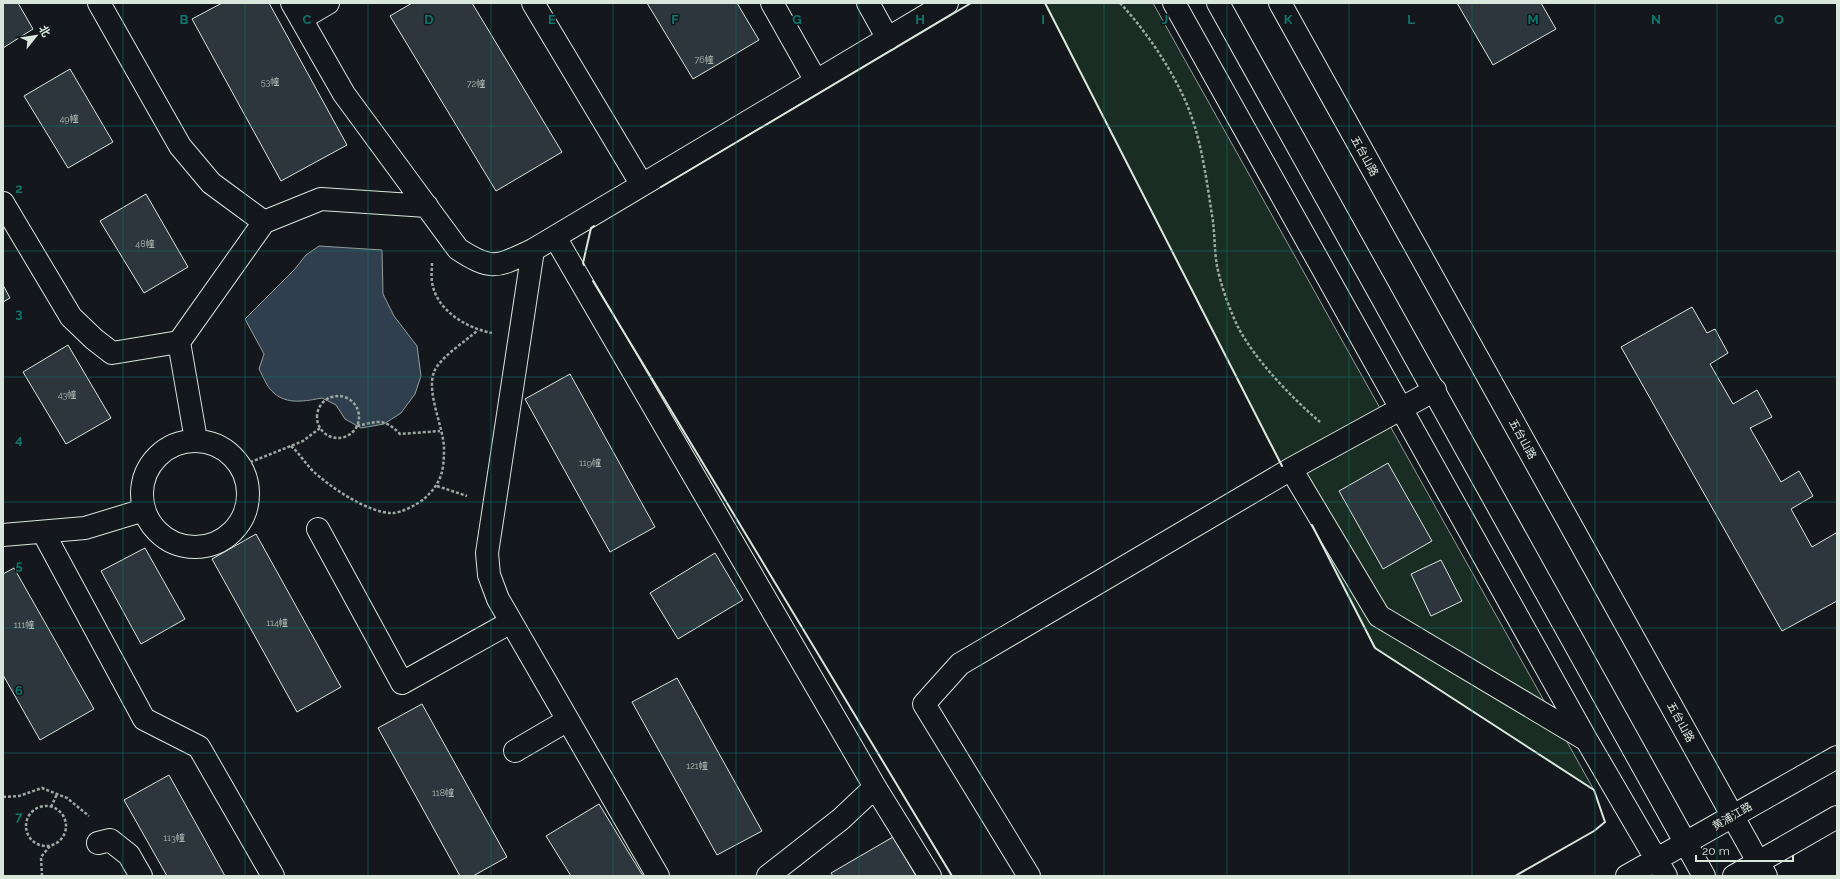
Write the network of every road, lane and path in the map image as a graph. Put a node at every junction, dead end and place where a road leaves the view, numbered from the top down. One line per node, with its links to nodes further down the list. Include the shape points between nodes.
1 (99, 3): 17 (main road, via 180,146 211,183)
2 (328, 3): 11 (main road)
3 (533, 3): 14 (main road)
4 (772, 3): 13 (main road)
5 (868, 3): 12 (main road)
6 (947, 3): 12 (main road)
7 (1120, 3): 30 (path, via 1143,30 1164,61 1186,101 1206,176 1217,267 1239,328 1257,355 1309,413)
8 (1174, 3): 25 (main road)
9 (1218, 3): 24 (main road)
10 (1280, 3): 47 (main road, 五台山路)
11 (297, 11): 16 (main road, via 344,94)
12 (888, 39): 13 (main road)
13 (816, 81): 14 (main road)
14 (642, 185): 19 (main road)
15 (3, 203): 23 (main road, via 71,317 94,340 112,353)
16 (427, 206): 17 (main road, via 321,199); 18 (main road)
17 (264, 222): 23 (main road)
18 (443, 229): 20 (main road, via 458,249 478,262 500,265); 21 (path, via 432,253 432,282 438,300 455,318)
19 (555, 237): 20 (main road); 43 (main road)
20 (533, 250): 22 (main road)
21 (478, 330): 22 (path, via 494,333); 28 (path, via 440,361 434,373 435,402)
22 (521, 331): 38 (main road, via 487,553 489,575 498,599)
23 (179, 342): 29 (main road)
24 (1435, 390): 25 (main road); 49 (main road)
25 (1401, 408): 30 (main road); 40 (main road)
26 (357, 426): 27 (path, via 349,435 336,439 329,437); 27 (path, via 358,412 355,406 344,397 337,396 323,401 319,407 316,414); 28 (path, via 381,421 390,424 400,434)
27 (320, 428): 31 (path, via 303,441)
28 (440, 430): 31 (path, via 444,448 443,471 437,486 418,503 393,513 366,507 313,470)
29 (196, 440): 32 (main road, via 213,443 229,452); 34 (main road, via 179,442 163,450 152,462 144,476 141,494)
30 (1343, 441): 33 (main road)
31 (291, 446): 32 (path)
32 (241, 466): 34 (main road, via 247,483 248,501 243,518 232,532 217,543 200,547 176,544 165,539 152,526)
33 (1291, 469): 40 (main road, via 1379,616); 60 (main road, via 960,664 924,704)
34 (144, 510): 36 (main road, via 85,528)
35 (318, 530): 38 (main road, via 402,683)
36 (43, 532): 37 (main road); 56 (main road, via 144,719 198,748)
37 (3, 535)
38 (511, 622): 39 (main road)
39 (568, 720): 41 (main road); 57 (main road)
40 (1586, 739): 52 (main road)
41 (515, 751)
42 (1837, 757): 47 (main road, 黄浦江路)
43 (875, 787): 58 (main road, via 841,819); 59 (main road)
44 (57, 794): 45 (path, via 42,788 19,796); 46 (path); 50 (path, via 67,798 89,816)
45 (3, 797)
46 (51, 807): 51 (path, via 61,814 66,826 63,837); 51 (path, via 32,811 28,816 26,830 32,841)
47 (1733, 816): 49 (main road, 黄浦江路); 53 (main road, 五台山路)
48 (1837, 818): 53 (main road)
49 (1687, 842): 52 (main road, 黄浦江路); 62 (main road)
50 (98, 843): 55 (main road, via 110,840 129,855)
51 (51, 846): 54 (path, via 41,857)
52 (1661, 868): 61 (main road, 黄浦江路)
53 (1762, 869): 63 (main road)
54 (42, 876)
55 (141, 876)
56 (273, 876)
57 (658, 876)
58 (768, 876)
59 (930, 876)
60 (1029, 876)
61 (1627, 876)
62 (1704, 876)
63 (1734, 876)

